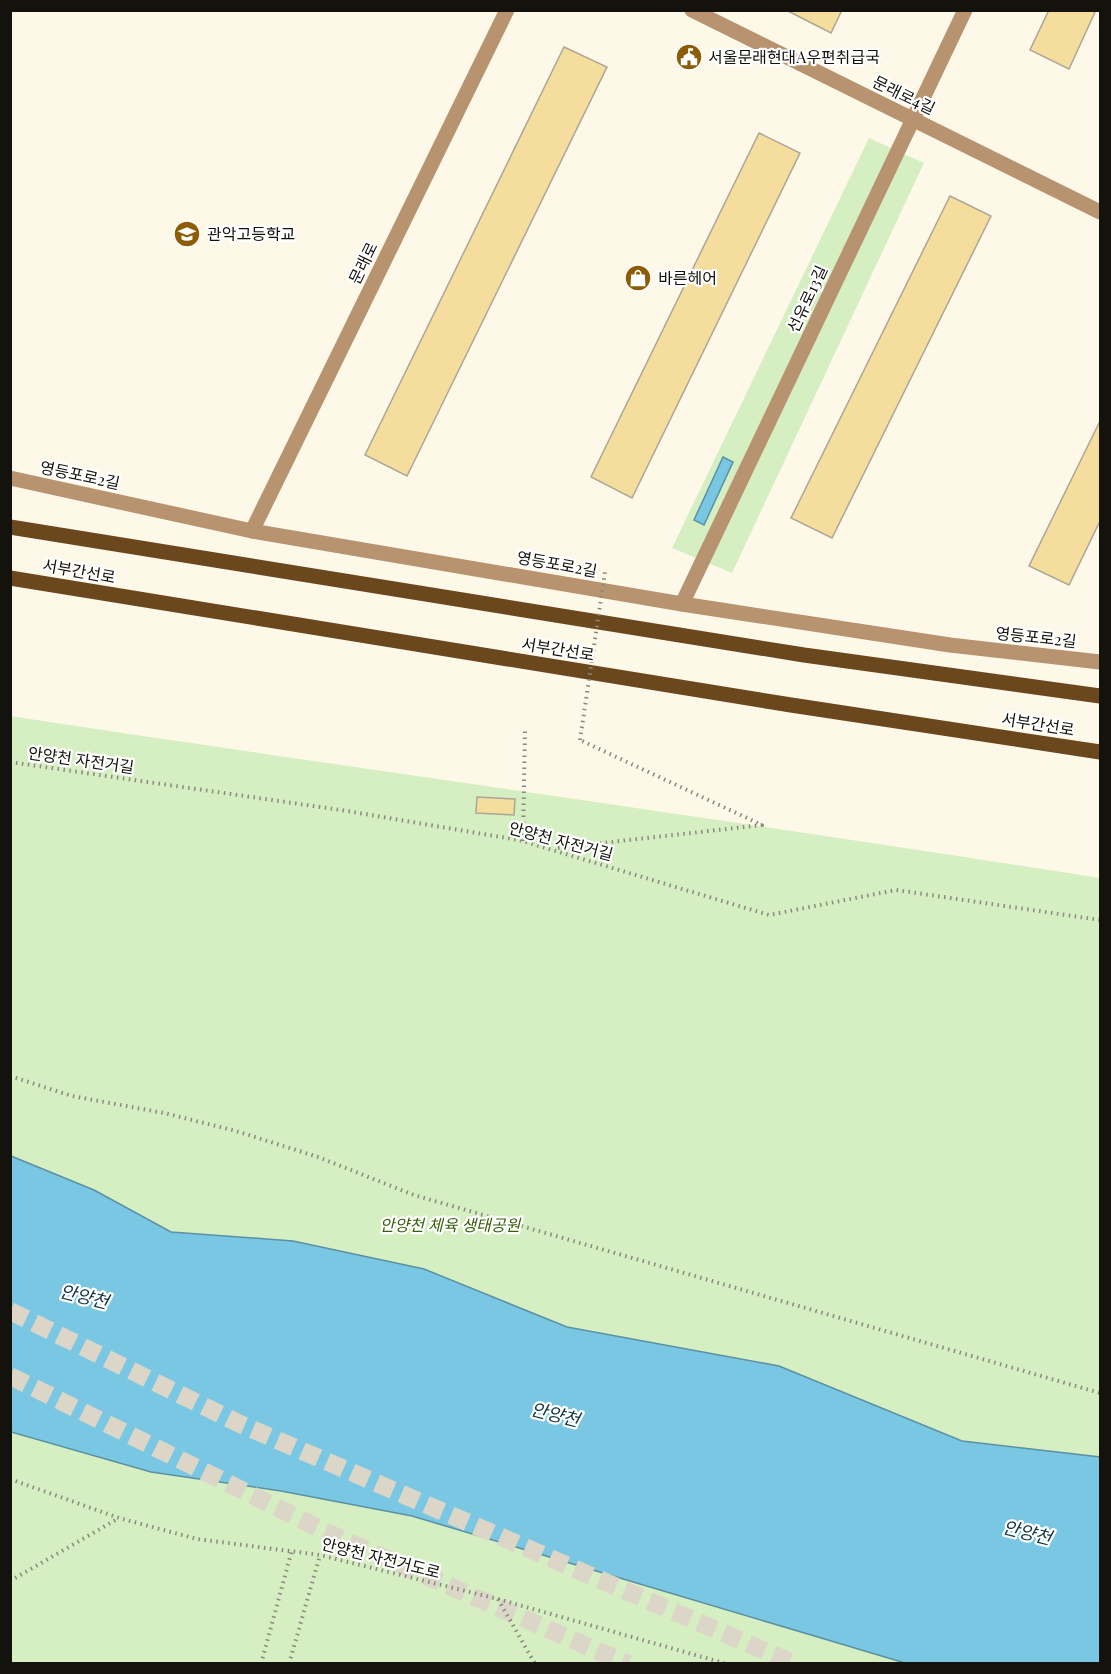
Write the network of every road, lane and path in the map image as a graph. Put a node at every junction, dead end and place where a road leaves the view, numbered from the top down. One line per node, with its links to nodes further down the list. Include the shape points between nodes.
1 (507, 10): 9 (street, 문래로)
2 (692, 10): 4 (street, 문래로4길)
3 (965, 10): 4 (street, 선유로13길)
4 (913, 120): 5 (street, 문래로4길); 15 (street, 선유로13길)
5 (1101, 212)
6 (10, 478): 9 (street, 영등포로2길)
7 (10, 520): 10 (main road)
8 (10, 527): 10 (main road, 서부간선로)
9 (252, 531): 15 (street, 영등포로2길)
10 (95, 542): 17 (main road, 서부간선로, via 792,653)
11 (605, 572): 22 (path, bridge, via 580,740 762,825)
12 (10, 578): 14 (main road, 서부간선로)
13 (10, 585): 14 (main road)
14 (87, 592): 19 (main road, 서부간선로)
15 (682, 604): 16 (street, 영등포로2길, via 950,645)
16 (1101, 662)
17 (1101, 696)
18 (525, 729): 21 (path)
19 (1101, 752)
20 (10, 762): 21 (path, 안양천 자전거길)
21 (523, 841): 22 (path, 안양천 자전거길)
22 (554, 849): 23 (path, 안양천 자전거길, via 769,915 896,890)
23 (1101, 920)
24 (10, 1076): 25 (path, via 72,1096 236,1131 318,1157 414,1195)
25 (1101, 1393)
26 (10, 1479): 27 (path, 안양천 자전거도로)
27 (119, 1518): 28 (path, 안양천 자전거도로, via 197,1539); 30 (path)
28 (292, 1550): 29 (path, 안양천 자전거도로); 32 (path)
29 (320, 1555): 31 (path, 안양천 자전거도로); 33 (path)
30 (10, 1581)
31 (498, 1599): 34 (path); 35 (path, 안양천 자전거도로)
32 (261, 1664)
33 (289, 1664)
34 (535, 1664)
35 (727, 1664)

